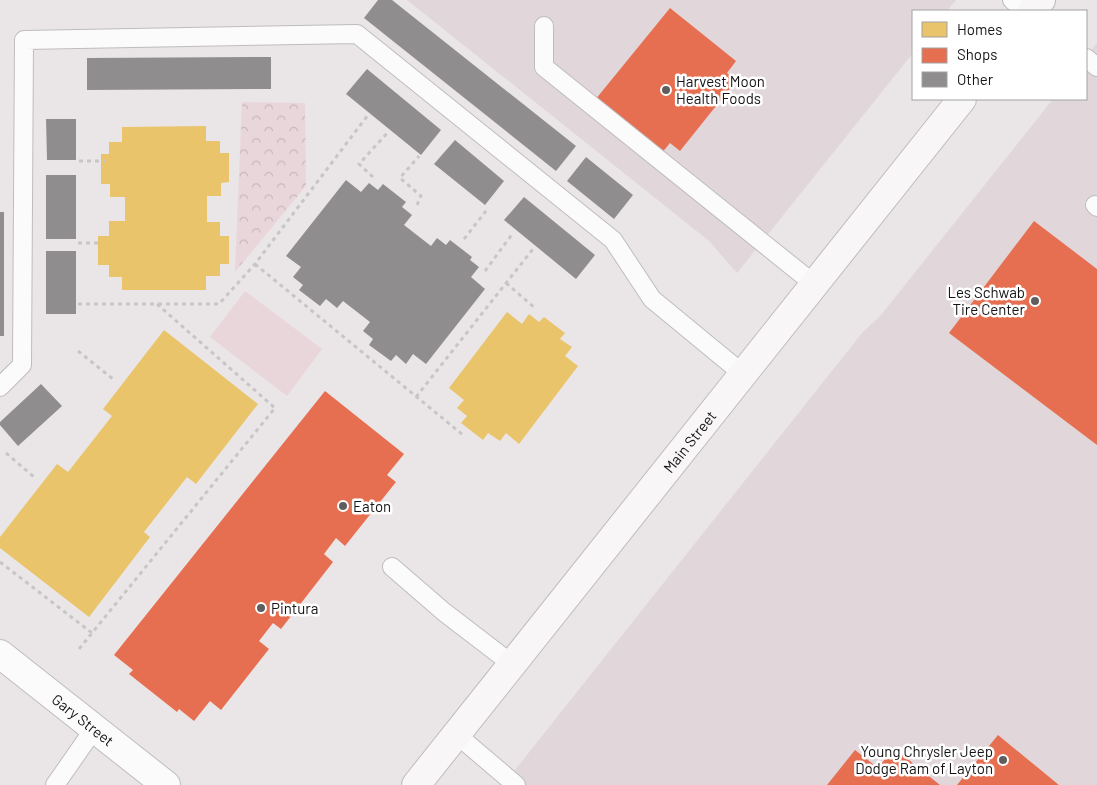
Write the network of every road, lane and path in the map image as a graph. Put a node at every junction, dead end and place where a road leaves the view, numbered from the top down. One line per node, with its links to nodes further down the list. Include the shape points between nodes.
1 (1012, 0): 3 (lane)
2 (1041, 0): 4 (main road)
3 (1025, 10)
4 (1033, 10)
5 (544, 26): 25 (lane, via 544,67)
6 (1087, 59): 7 (lane)
7 (1097, 67)
8 (961, 100): 25 (main road, Main Street)
9 (368, 115): 22 (path)
10 (389, 131): 14 (path, via 359,164)
11 (419, 156): 15 (path, via 400,178 421,196)
12 (79, 161): 13 (path)
13 (106, 161)
14 (373, 177)
15 (417, 205)
16 (486, 210): 18 (path)
17 (513, 233): 23 (path)
18 (464, 239)
19 (78, 243): 20 (path)
20 (101, 243)
21 (533, 249): 24 (path)
22 (255, 264): 27 (path, via 219,304); 33 (path)
23 (485, 271)
24 (506, 283): 28 (path); 33 (path)
25 (814, 284): 30 (main road, Main Street)
26 (78, 304): 27 (path)
27 (157, 304): 39 (path, via 275,408)
28 (535, 308)
29 (78, 351): 31 (path)
30 (743, 374): 32 (lane, via 652,300 613,240 357,34 24,40 22,365); 42 (main road, Main Street)
31 (113, 379)
32 (0, 386)
33 (416, 397): 34 (path)
34 (463, 435)
35 (6, 453): 36 (path)
36 (34, 477)
37 (0, 562): 39 (path)
38 (392, 567): 42 (lane)
39 (92, 633): 40 (path)
40 (79, 649)
41 (0, 654): 43 (street, Gary Street)
42 (512, 664): 44 (main road, Main Street)
43 (94, 729): 45 (lane); 46 (street, Gary Street)
44 (456, 734): 47 (main road, Main Street); 48 (lane)
45 (55, 785)
46 (166, 785)
47 (416, 785)
48 (516, 785)

